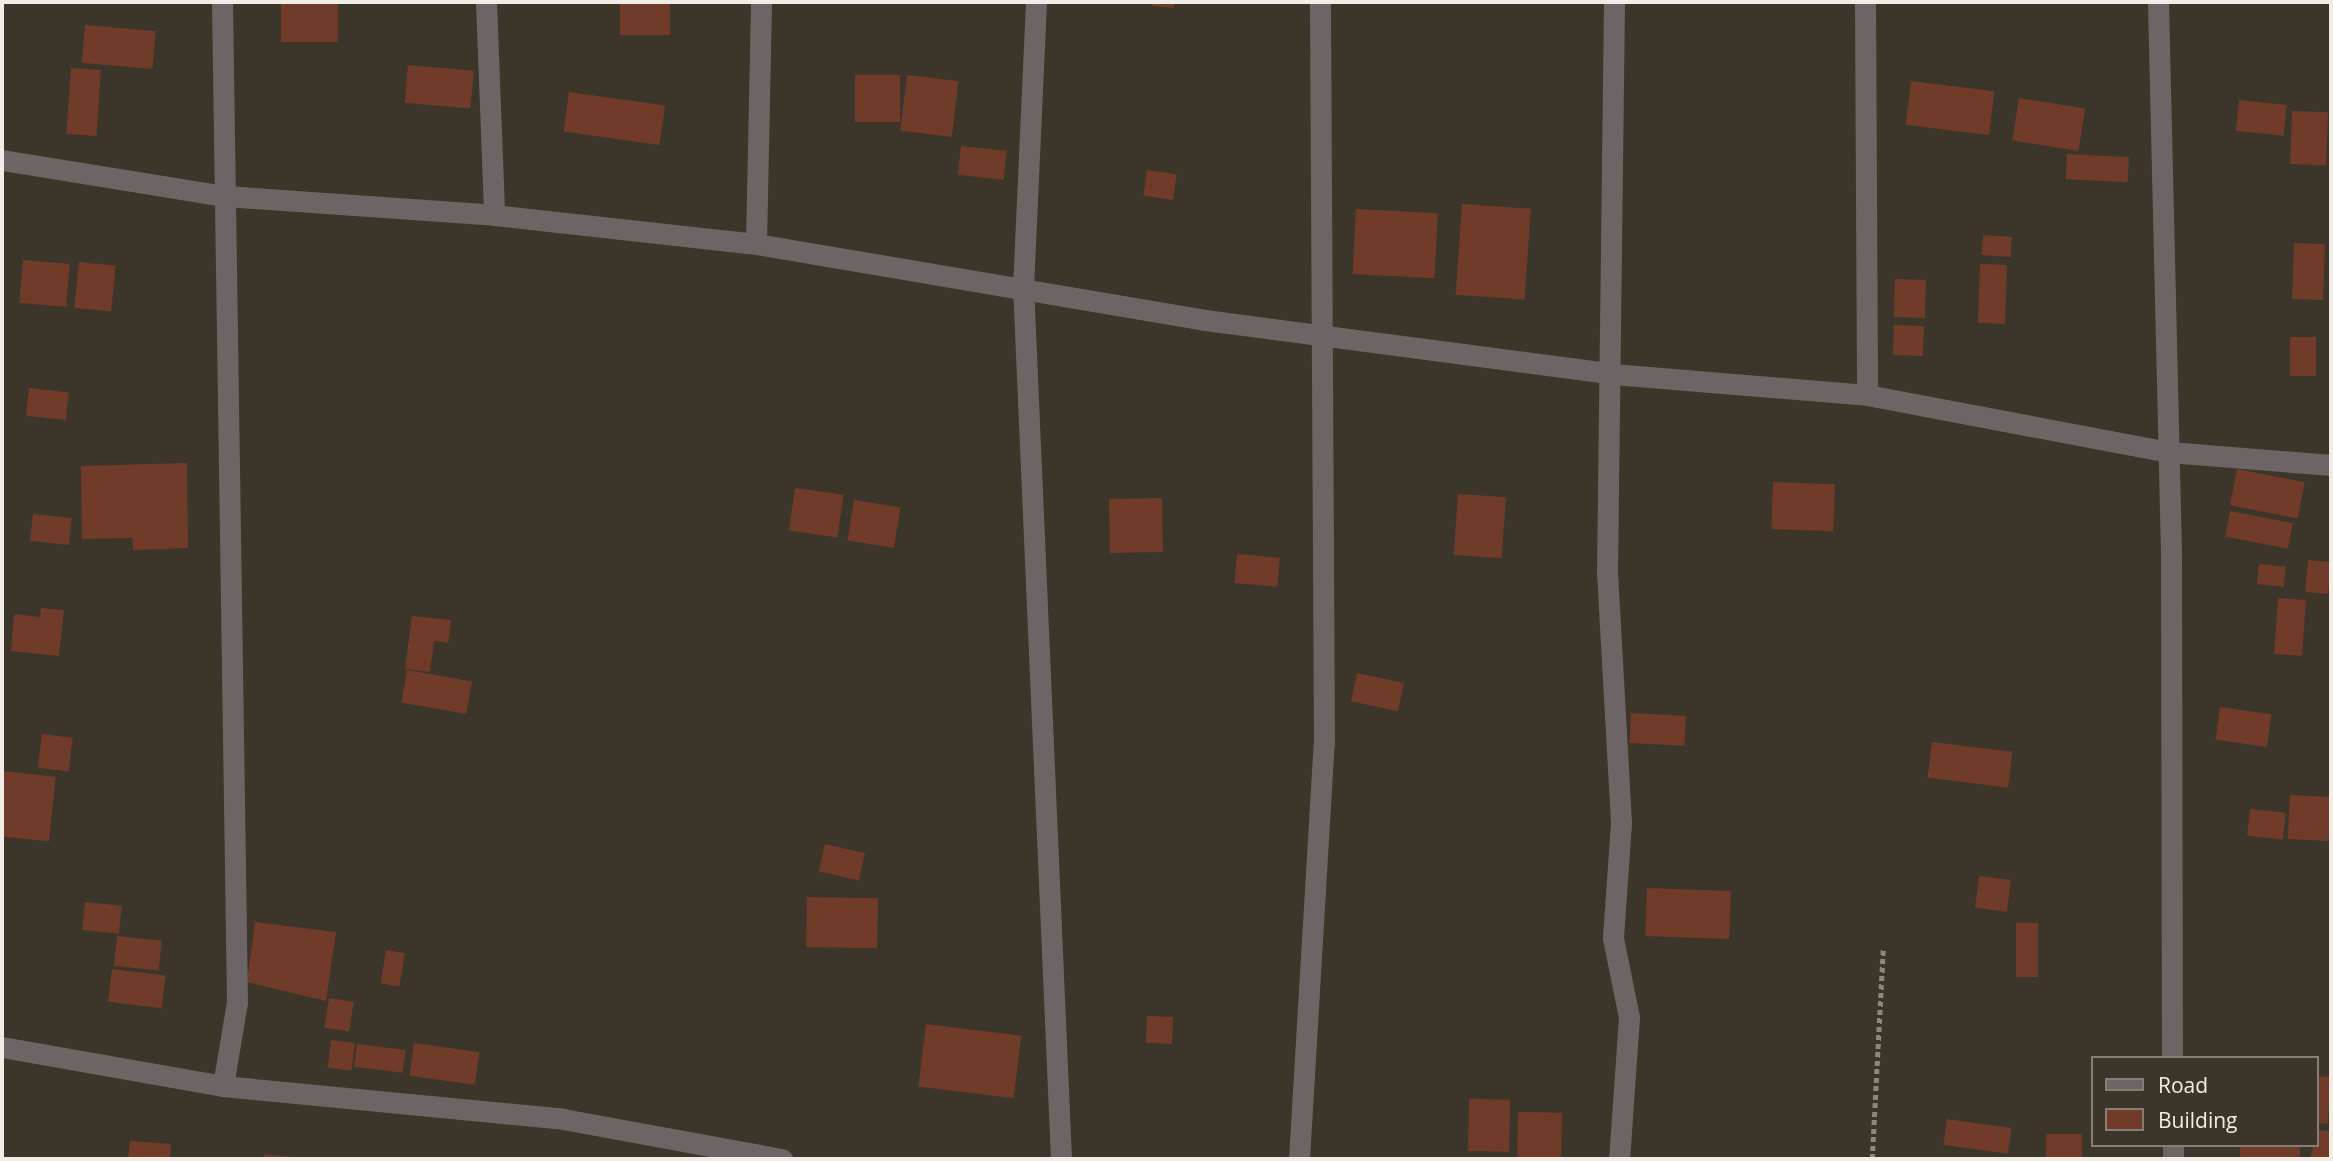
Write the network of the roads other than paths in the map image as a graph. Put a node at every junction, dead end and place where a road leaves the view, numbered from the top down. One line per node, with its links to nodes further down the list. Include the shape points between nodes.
1 (222, 2): 10 (street)
2 (486, 2): 11 (street)
3 (761, 2): 12 (street)
4 (1036, 2): 13 (street)
5 (1320, 2): 14 (street)
6 (1614, 2): 15 (street)
7 (1865, 2): 16 (street)
8 (2158, 2): 17 (street)
9 (2, 160): 10 (street)
10 (225, 196): 11 (street); 21 (street, via 237,1002)
11 (494, 215): 12 (street)
12 (756, 244): 13 (street)
13 (1023, 285): 14 (street, via 1205,320); 23 (street)
14 (1324, 332): 15 (street); 24 (street, via 1324,744)
15 (1613, 374): 16 (street); 25 (street, via 1607,572 1621,823 1613,938 1629,1017)
16 (1867, 395): 17 (street)
17 (2169, 452): 18 (street); 20 (street)
18 (2331, 466)
19 (2, 1047): 21 (street)
20 (2172, 1056)
21 (223, 1086): 22 (street, via 563,1119)
22 (782, 1159)
23 (1061, 1159)
24 (1299, 1159)
25 (1619, 1159)

